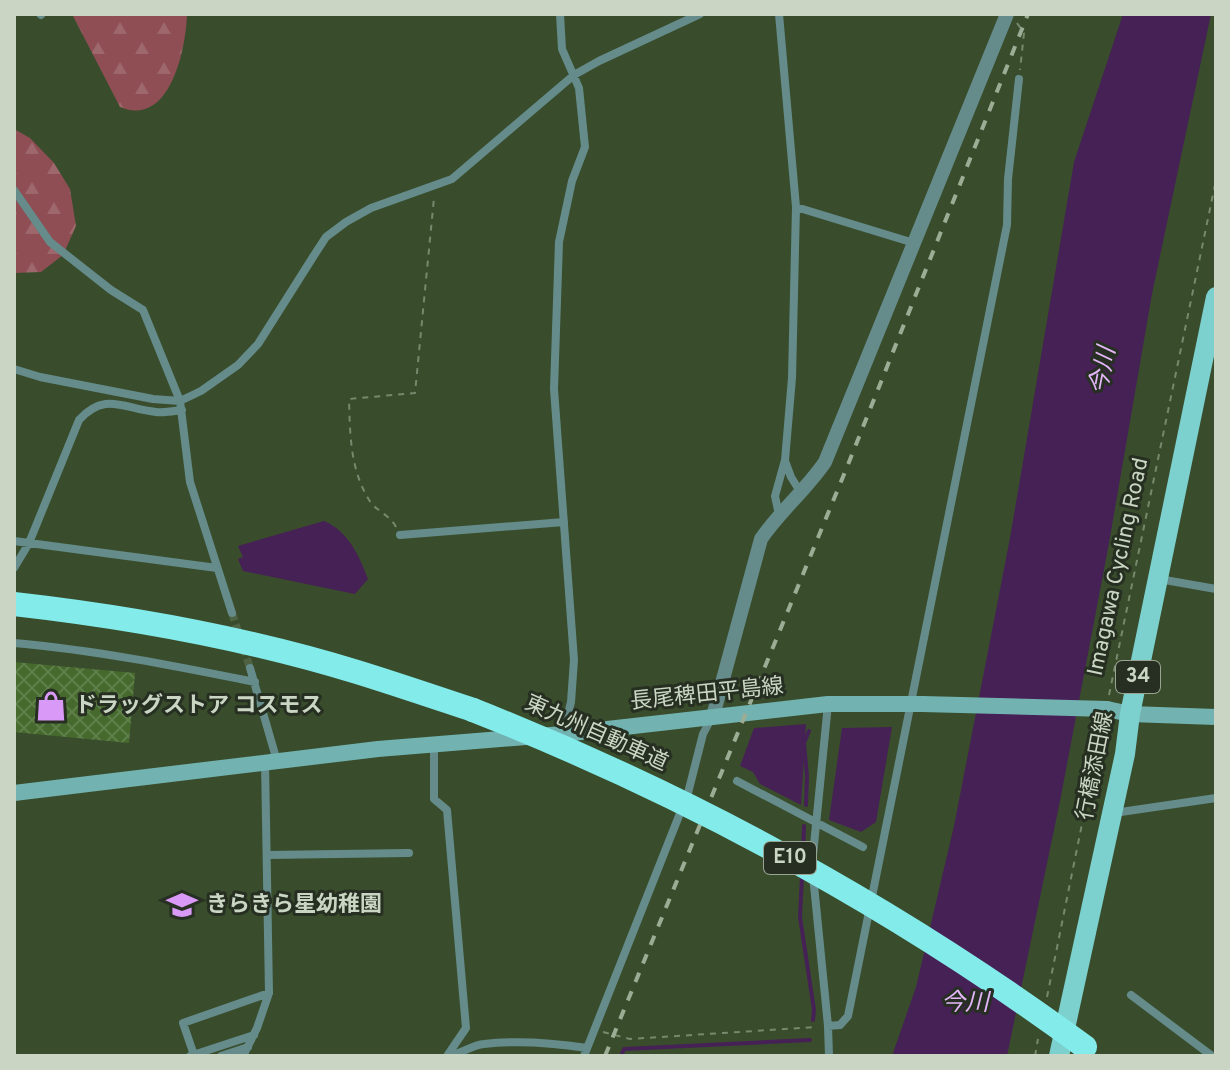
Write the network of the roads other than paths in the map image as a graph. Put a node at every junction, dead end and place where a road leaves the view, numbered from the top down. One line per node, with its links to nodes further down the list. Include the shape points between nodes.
1 (560, 14): 5 (street, via 562,49)
2 (700, 14): 5 (street)
3 (779, 14): 8 (street)
4 (1011, 16): 9 (street)
5 (574, 75): 12 (street, via 452,179 371,208 326,237 258,344 218,381); 16 (street, via 585,147 559,242 554,389)
6 (1019, 79): 29 (street, via 1007,225)
7 (14, 190): 12 (street, via 50,242 143,310)
8 (796, 207): 9 (street); 13 (street)
9 (914, 243): 14 (street, via 825,462)
10 (1216, 297): 22 (main road, 行橋添田線 / 34)
11 (14, 369): 12 (street)
12 (181, 405): 19 (street, via 158,412 104,403 86,412); 21 (street, via 190,482)
13 (785, 460): 14 (street); 15 (street, via 775,496)
14 (801, 493): 15 (street)
15 (779, 515): 32 (street, via 761,539)
16 (564, 522): 17 (street); 34 (street, via 574,660)
17 (400, 535)
18 (14, 541): 19 (street)
19 (29, 543): 20 (street); 21 (street)
20 (14, 568)
21 (217, 568): 25 (street)
22 (1158, 579): 23 (street); 31 (main road, 行橋添田線 / 34)
23 (1216, 589)
24 (14, 604): 50 (highway, 東九州自動車道 / E10, bridge, via 218,637 354,671 473,710 629,775 770,846 966,962)
25 (232, 613)
26 (14, 643): 28 (street, via 127,657)
27 (250, 668): 28 (street)
28 (255, 682): 36 (street)
29 (916, 703): 30 (main road, 長尾稗田平島線); 31 (main road, 長尾稗田平島線, bridge, via 1108,702); 47 (street, via 848,1016 840,1025)
30 (828, 704): 32 (main road, 長尾稗田平島線); 41 (street)
31 (1130, 714): 33 (main road, 長尾稗田平島線); 40 (main road, 行橋添田線 / 34)
32 (713, 716): 34 (main road, 長尾稗田平島線); 51 (street)
33 (1216, 717)
34 (563, 734): 35 (main road, 長尾稗田平島線)
35 (434, 745): 36 (main road, 長尾稗田平島線); 55 (street, via 434,799 447,810 466,1028)
36 (271, 762): 38 (main road, 長尾稗田平島線); 44 (street)
37 (737, 781): 41 (street)
38 (14, 793)
39 (1216, 798): 40 (street)
40 (1112, 813): 57 (main road, 行橋添田線 / 34)
41 (815, 823): 42 (street); 47 (street, via 812,865)
42 (863, 847)
43 (409, 853): 44 (street)
44 (267, 855): 45 (street)
45 (269, 993): 48 (street); 52 (street, via 183,1023)
46 (1131, 995): 58 (street)
47 (828, 1026): 56 (street)
48 (254, 1035): 49 (street); 52 (street)
49 (248, 1047): 53 (street); 54 (street)
50 (1091, 1051)
51 (586, 1052): 55 (street, via 560,1044 480,1044)
52 (191, 1056)
53 (221, 1056)
54 (243, 1056)
55 (447, 1056)
56 (829, 1056)
57 (1059, 1056)
58 (1212, 1056)

